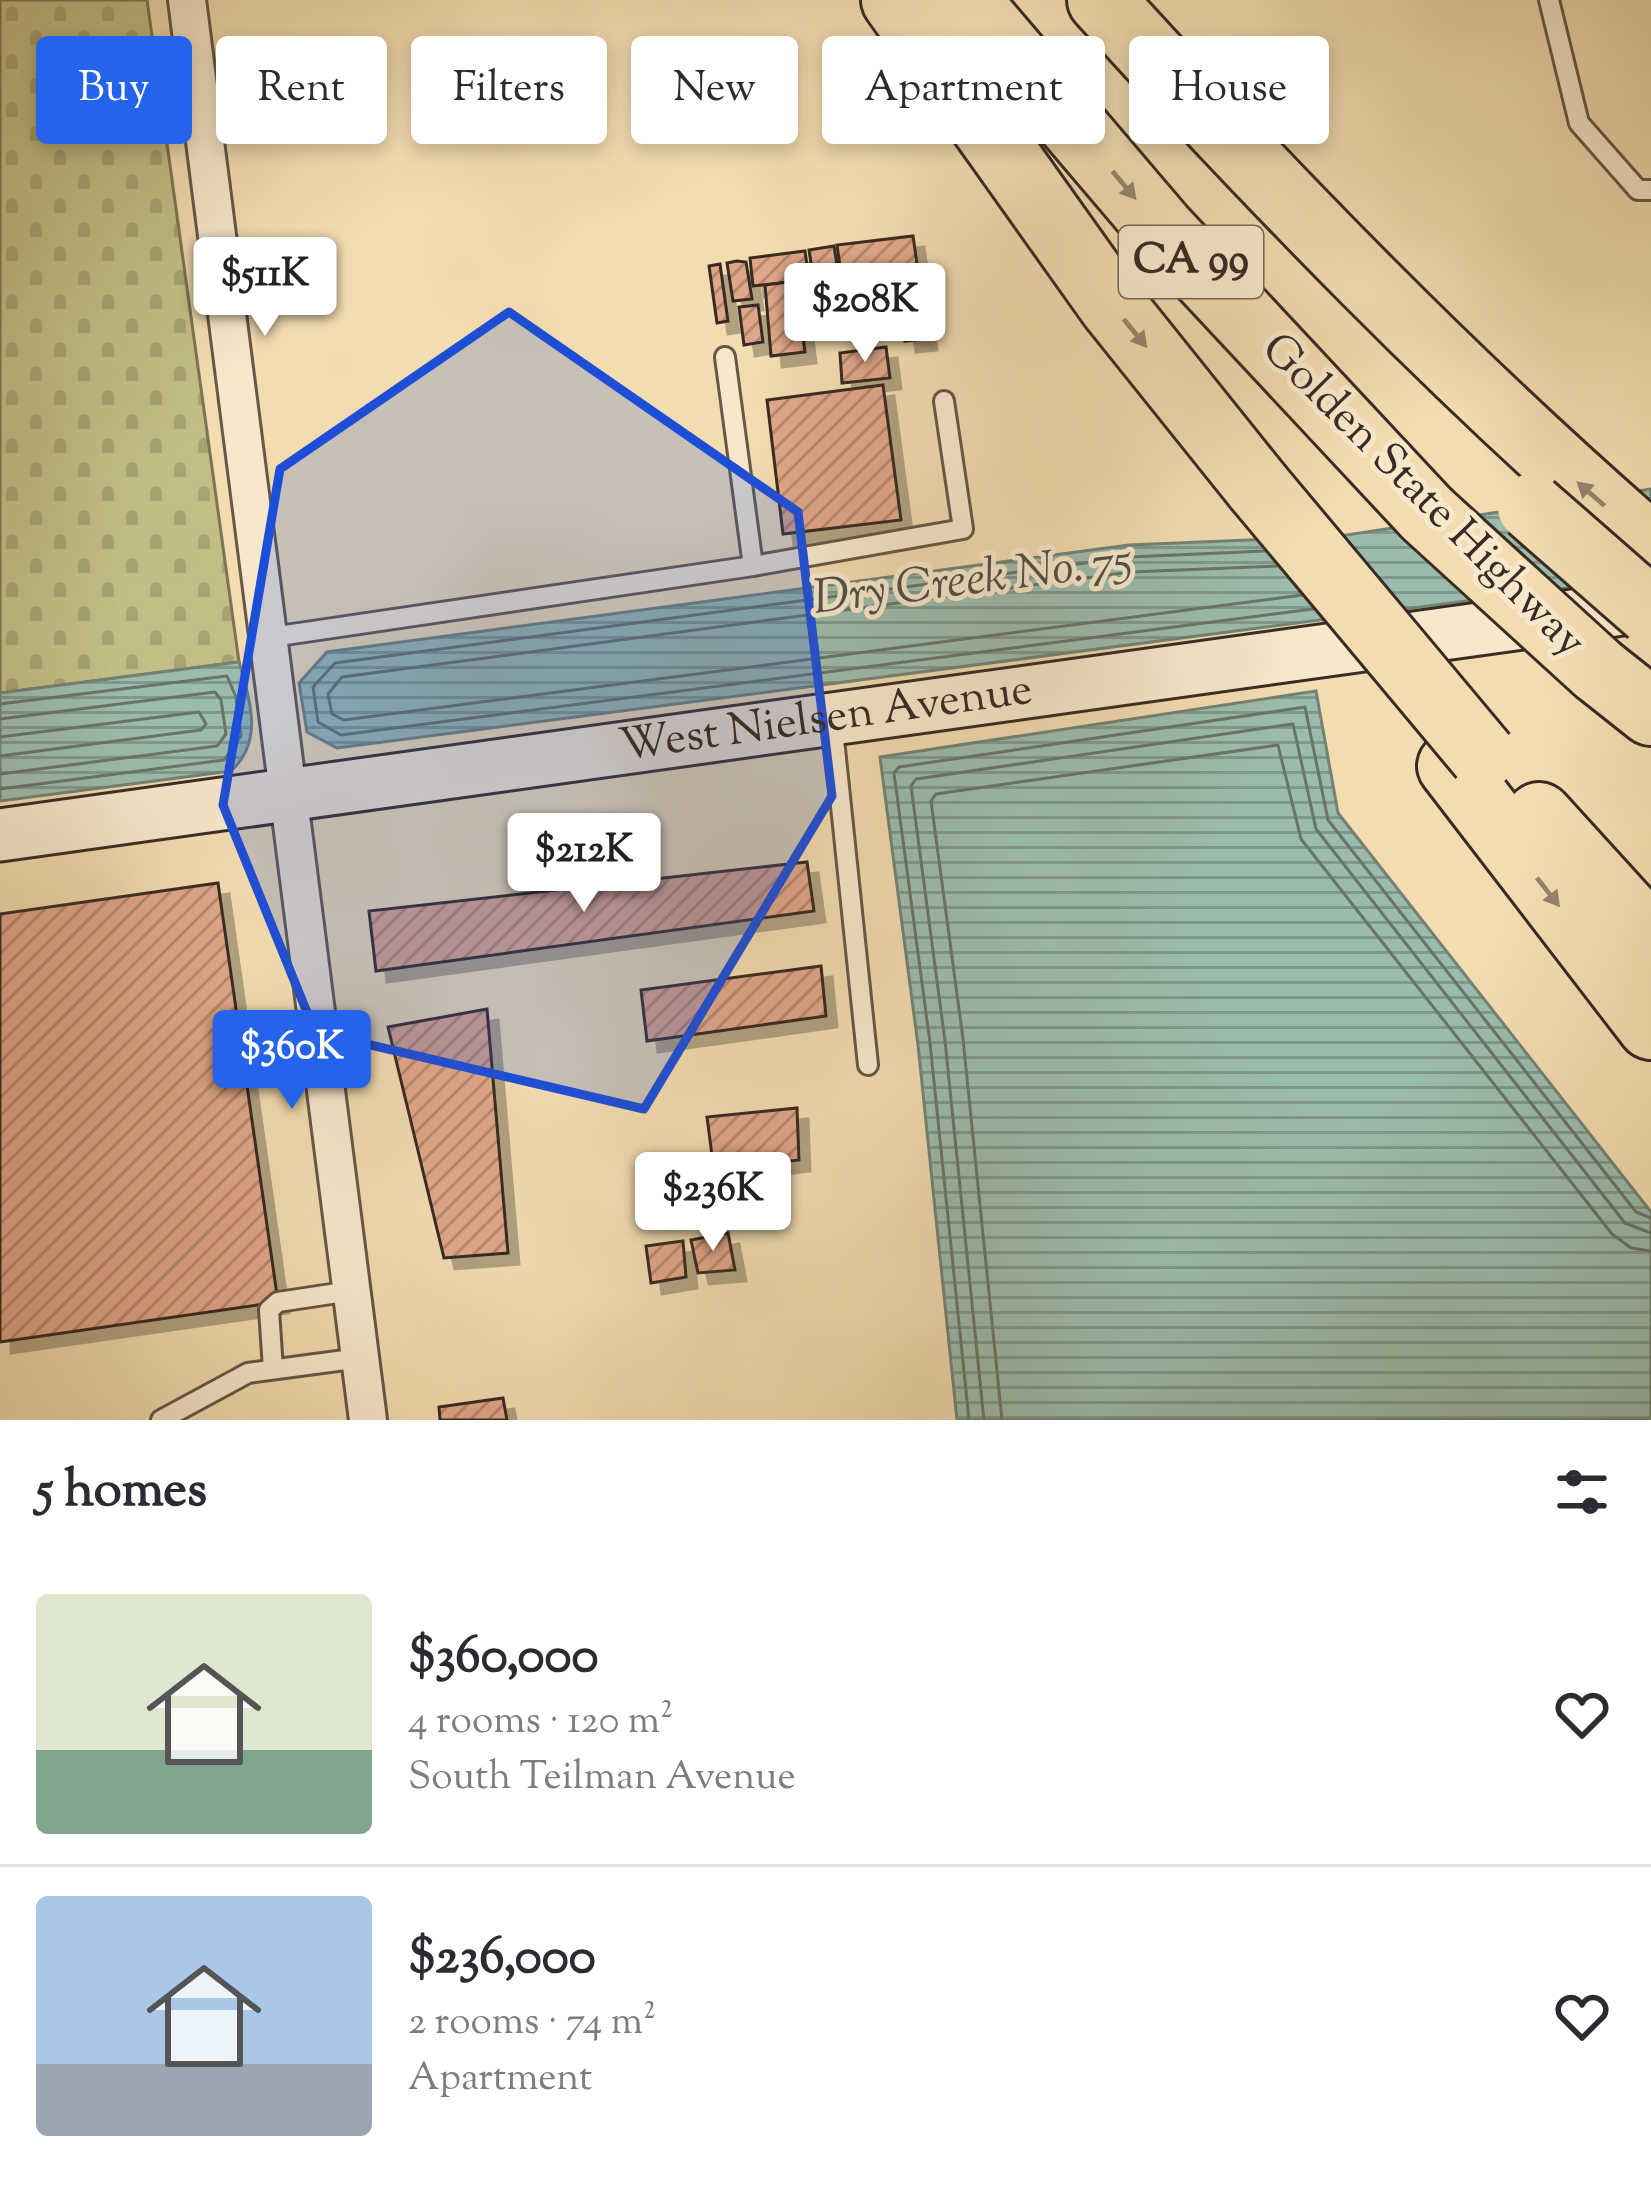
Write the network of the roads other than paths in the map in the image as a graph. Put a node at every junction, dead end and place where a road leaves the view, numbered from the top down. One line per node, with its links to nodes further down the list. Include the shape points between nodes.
1 (187, 0): 13 (street)
2 (895, 0): 16 (highway, one-way to 16, bridge, via 1112,304)
3 (966, 0): 14 (highway, Golden State Highway / CA 99, one-way to 14, bridge, via 1161,229 1427,514)
4 (1063, 0): 12 (highway, Golden State Highway / CA 99, bridge, via 1242,212 1531,507)
5 (1101, 0): 10 (highway, one-way to 5, via 1271,188)
6 (1549, 0): 7 (lane, via 1579,123 1638,190)
7 (1651, 190)
8 (725, 358): 11 (lane)
9 (944, 401): 11 (lane, via 963,529)
10 (1651, 547)
11 (753, 566): 13 (lane)
12 (1651, 608): 15 (street, West Nielsen Avenue)
13 (266, 638): 17 (street)
14 (1651, 712)
15 (832, 716): 17 (street, West Nielsen Avenue); 21 (lane)
16 (1467, 761): 19 (highway); 20 (highway, one-way to 20)
17 (287, 795): 18 (street, West Nielsen Avenue); 22 (street)
18 (0, 835)
19 (1651, 939)
20 (1651, 1025)
21 (868, 1065)
22 (351, 1291): 23 (street); 24 (lane, via 269,1310)
23 (360, 1358): 24 (lane); 26 (street)
24 (273, 1370): 25 (lane, via 248,1372)
25 (161, 1420)
26 (368, 1420)

